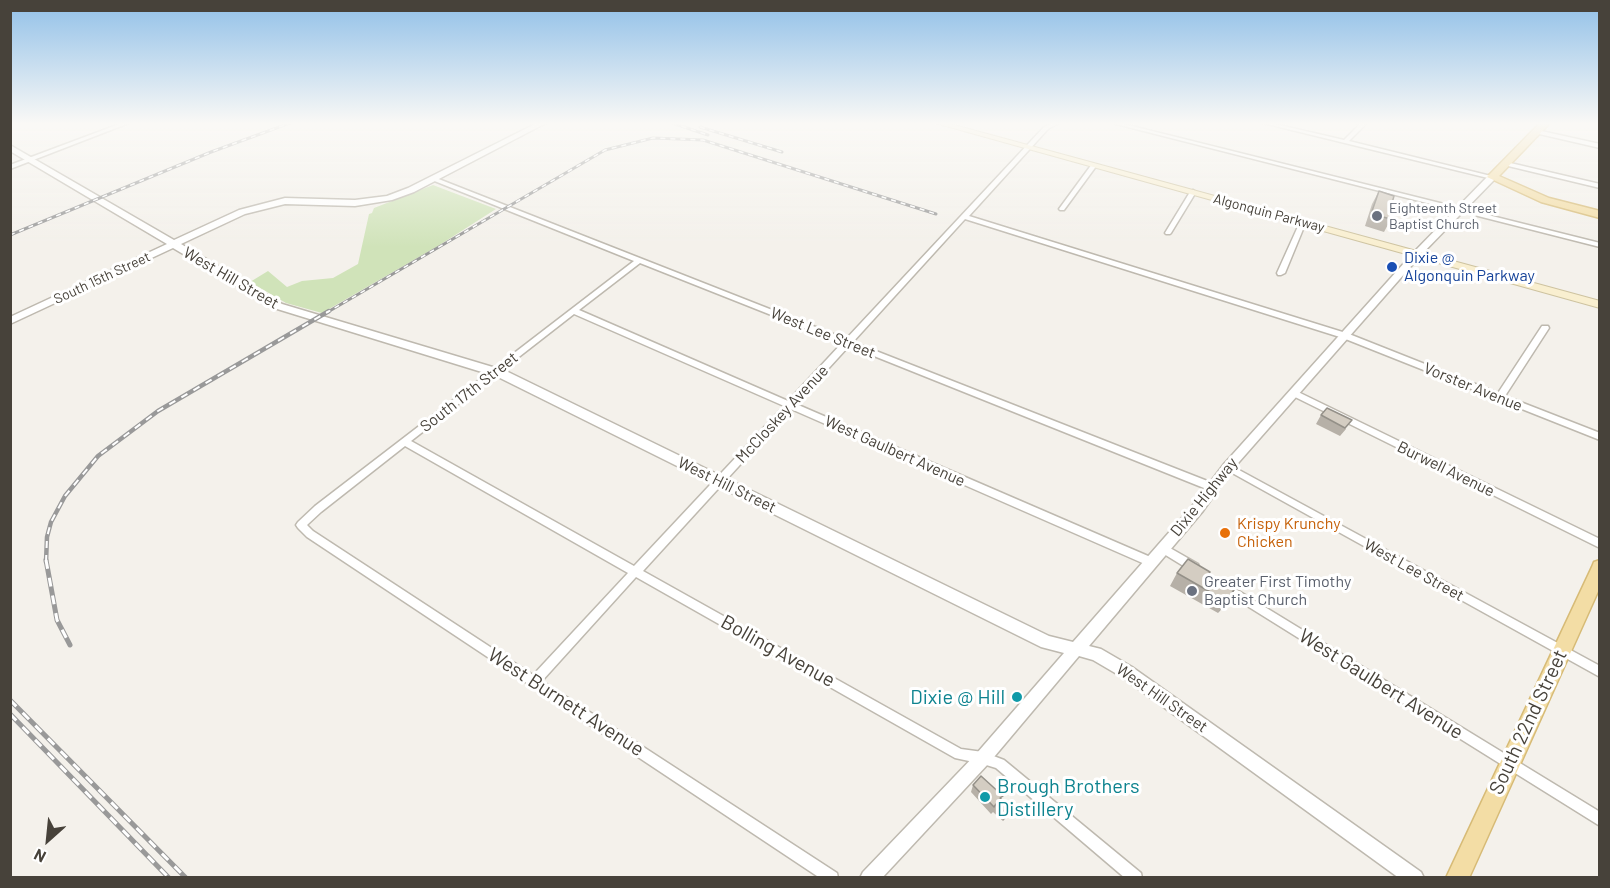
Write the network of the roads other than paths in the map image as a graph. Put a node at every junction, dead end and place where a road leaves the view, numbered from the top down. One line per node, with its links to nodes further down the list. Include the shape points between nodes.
1 (39, 164): 19 (street, West Hill Street)
2 (462, 164): 10 (street, South 15th Street)
3 (1013, 164): 16 (street, McCloskey Avenue)
4 (1281, 164): 14 (street)
5 (1439, 164): 9 (street)
6 (1506, 164): 9 (main road, Dixie Highway)
7 (1508, 164): 11 (street)
8 (1094, 165): 12 (main road, Algonquin Parkway); 13 (street)
9 (1492, 177): 14 (street, Dixie Highway); 15 (main road, via 1545,200)
10 (434, 179): 19 (street, South 15th Street, via 381,200 295,201 258,207); 22 (street, West Lee Street)
11 (1599, 186)
12 (1193, 192): 17 (main road, Algonquin Parkway); 18 (street)
13 (1062, 209)
14 (1460, 209): 20 (street); 21 (street, Dixie Highway)
15 (1599, 215)
16 (965, 217): 28 (street, Vorster Avenue); 29 (street, McCloskey Avenue)
17 (1303, 222): 21 (main road, Algonquin Parkway); 23 (street)
18 (1168, 233)
19 (173, 244): 26 (street, South 15th Street); 30 (street, West Hill Street, via 281,307)
20 (1599, 245)
21 (1417, 254): 24 (main road, Algonquin Parkway); 28 (street, Dixie Highway)
22 (639, 260): 25 (street, South 17th Street); 29 (street, West Lee Street)
23 (1281, 273)
24 (1599, 304)
25 (574, 310): 30 (street, South 17th Street); 33 (street, West Gaulbert Avenue)
26 (10, 321)
27 (1545, 328): 32 (street)
28 (1346, 336): 31 (street, Dixie Highway); 32 (street, Vorster Avenue)
29 (848, 343): 33 (street, McCloskey Avenue); 38 (street, West Lee Street)
30 (495, 372): 35 (street, South 17th Street); 37 (street, West Hill Street)
31 (1294, 393): 36 (street, Dixie Highway); 40 (street, Burwell Avenue)
32 (1500, 397): 34 (street, Vorster Avenue)
33 (791, 405): 37 (street, McCloskey Avenue); 42 (street, West Gaulbert Avenue)
34 (1599, 437)
35 (405, 442): 39 (street, South 17th Street); 44 (street, Bolling Avenue)
36 (1227, 467): 38 (street, Dixie Highway); 46 (street, West Lee Street)
37 (720, 481): 44 (street, McCloskey Avenue); 45 (street, West Hill Street, via 1046,642)
38 (1212, 487): 41 (street, Dixie Highway)
39 (301, 525): 48 (street, West Burnett Avenue)
40 (1599, 544)
41 (1163, 548): 42 (street, Dixie Highway); 50 (street, West Gaulbert Avenue)
42 (1151, 562): 45 (street, Dixie Highway)
43 (1599, 567): 46 (main road, South 22nd Street)
44 (636, 572): 48 (street, McCloskey Avenue); 49 (street, Bolling Avenue, via 958,754)
45 (1077, 649): 49 (street, Dixie Highway); 55 (street, West Hill Street, via 1096,654 1127,672)
46 (1560, 651): 47 (street, West Lee Street); 50 (main road, South 22nd Street)
47 (1599, 672)
48 (534, 681): 52 (street, West Burnett Avenue)
49 (983, 758): 53 (street, Dixie Highway); 54 (street, Bolling Avenue, via 1000,764)
50 (1509, 764): 51 (street, West Gaulbert Avenue); 56 (main road, South 22nd Street)
51 (1599, 820)
52 (832, 878)
53 (869, 878)
54 (1136, 878)
55 (1415, 878)
56 (1457, 878)

